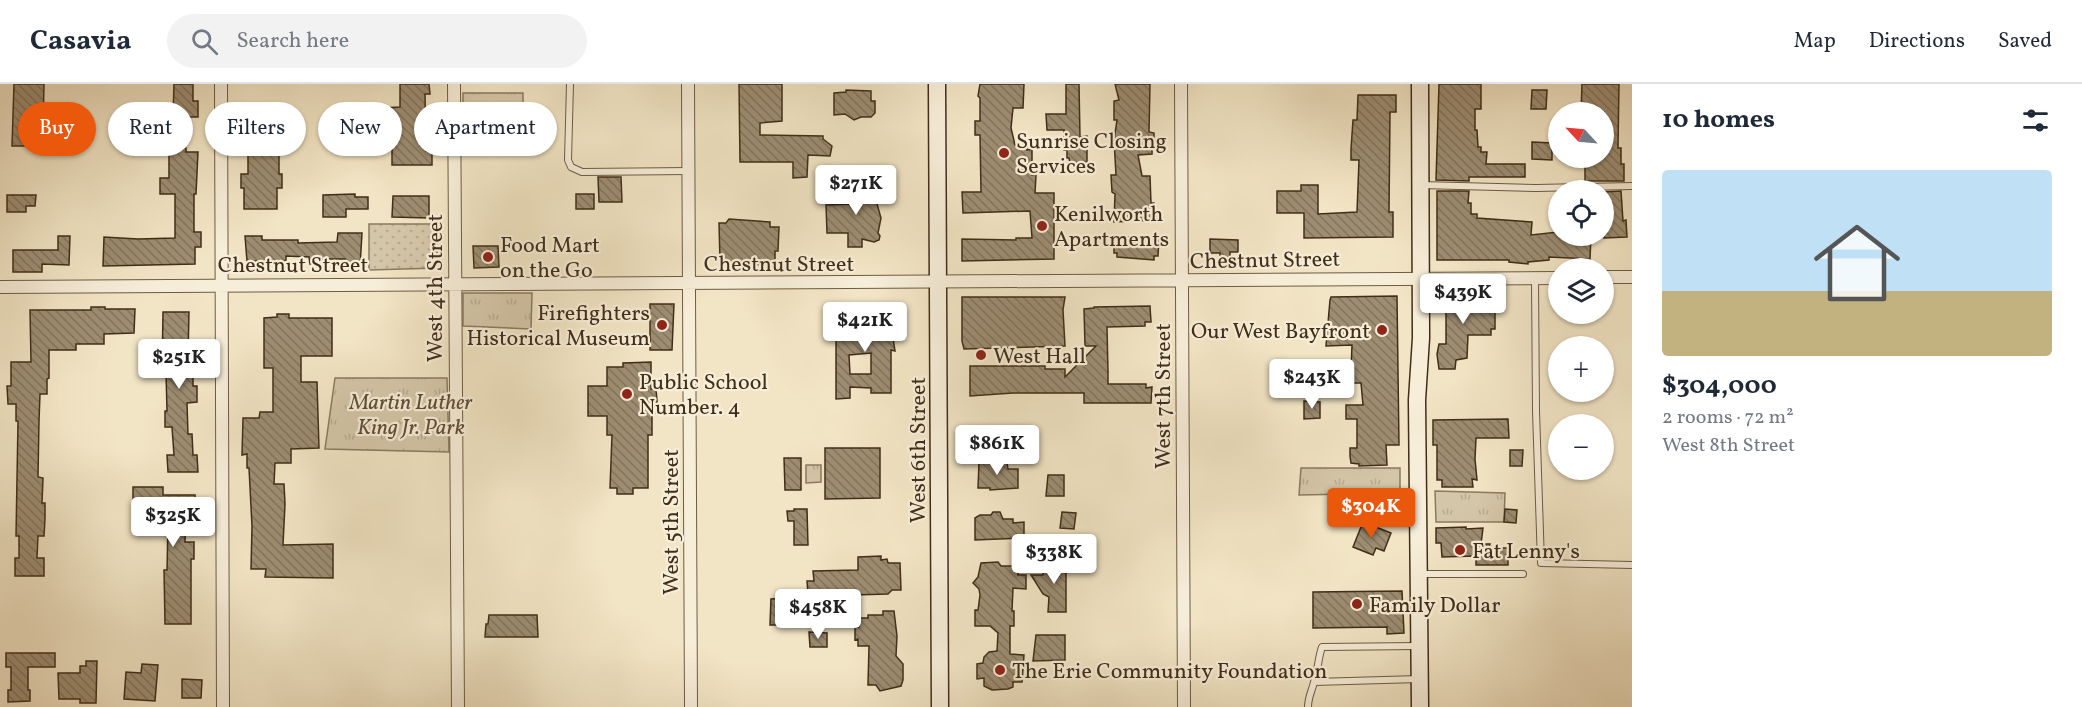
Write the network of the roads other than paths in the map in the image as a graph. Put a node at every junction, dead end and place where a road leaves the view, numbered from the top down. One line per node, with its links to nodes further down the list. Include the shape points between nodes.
1 (221, 84): 19 (street)
2 (454, 84): 20 (street, West 4th Street)
3 (570, 84): 8 (lane, via 571,167 582,172)
4 (688, 84): 8 (street, West 5th Street)
5 (937, 84): 17 (street, West 6th Street)
6 (1181, 84): 16 (street, West 7th Street)
7 (1420, 84): 9 (street)
8 (689, 171): 18 (street, West 5th Street)
9 (1420, 185): 10 (lane); 14 (street)
10 (1632, 186)
11 (1614, 277): 12 (street)
12 (1632, 277)
13 (1548, 278): 15 (street, Chestnut Street)
14 (1420, 279): 15 (street, Chestnut Street); 16 (street, Chestnut Street); 23 (street)
15 (1534, 279): 22 (lane, via 1541,563)
16 (1183, 281): 17 (street, Chestnut Street); 32 (street, West 7th Street)
17 (938, 283): 18 (street, Chestnut Street); 31 (street, West 6th Street)
18 (690, 284): 20 (street, Chestnut Street); 30 (street, West 5th Street)
19 (223, 285): 20 (street, Chestnut Street); 21 (street, Chestnut Street); 28 (street)
20 (455, 286): 29 (street, West 4th Street)
21 (0, 287)
22 (1632, 565)
23 (1419, 574): 24 (lane); 25 (street)
24 (1523, 574)
25 (1419, 646): 26 (street); 27 (lane, via 1322,647)
26 (1420, 678): 27 (lane); 34 (street)
27 (1314, 682): 33 (lane)
28 (223, 707)
29 (458, 707)
30 (691, 707)
31 (940, 707)
32 (1184, 707)
33 (1308, 707)
34 (1420, 707)

